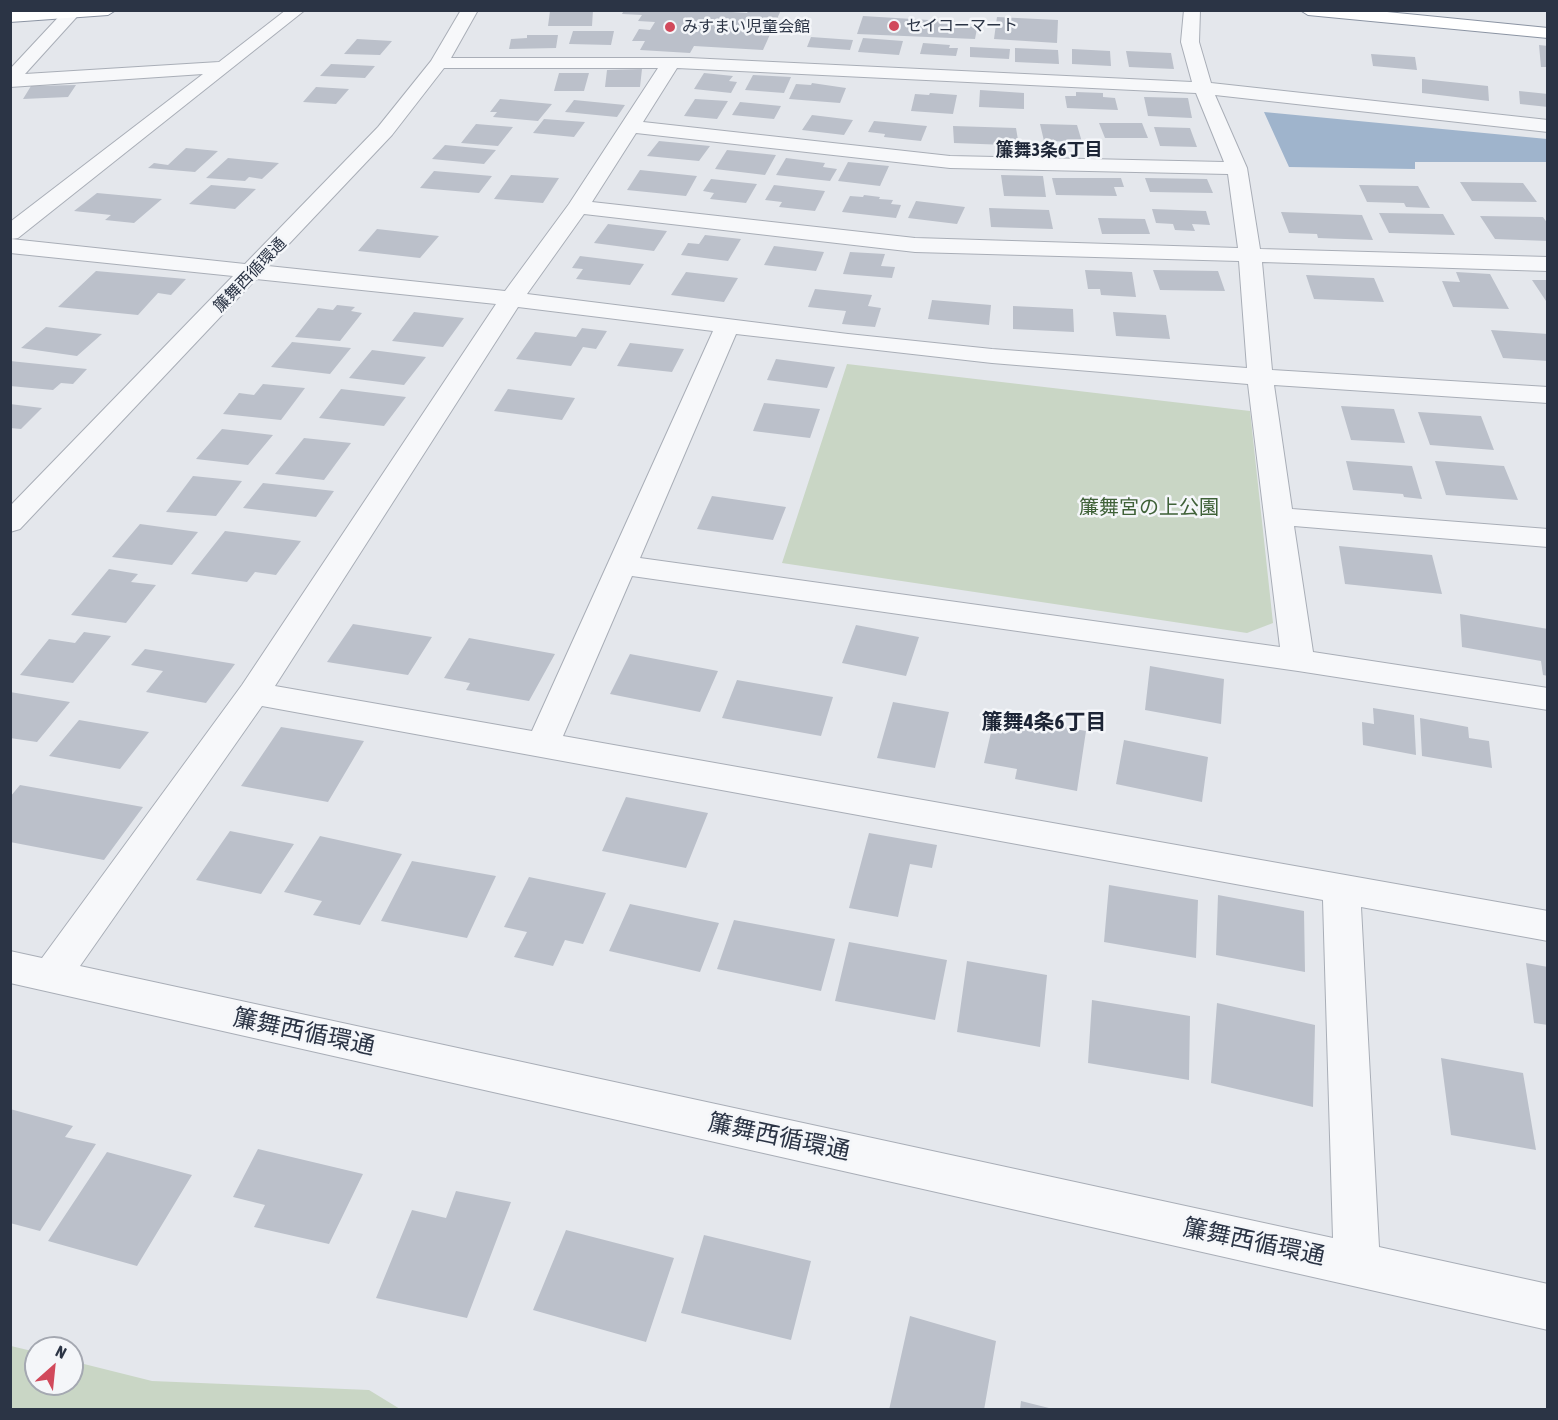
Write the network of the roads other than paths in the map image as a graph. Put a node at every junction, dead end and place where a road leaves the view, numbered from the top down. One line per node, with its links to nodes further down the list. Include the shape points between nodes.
1 (108, 10): 7 (highway)
2 (297, 10): 13 (street)
3 (470, 10): 11 (street, 簾舞西循環通)
4 (1192, 10): 15 (street, via 1190,42)
5 (1308, 10): 10 (highway)
6 (1439, 10): 9 (highway)
7 (74, 12): 8 (highway); 14 (street)
8 (10, 17)
9 (1548, 20)
10 (1548, 33)
11 (439, 63): 12 (street); 24 (street, 簾舞西循環通, via 385,131)
12 (671, 63): 15 (street); 16 (street)
13 (225, 67): 14 (street); 20 (street)
14 (10, 81)
15 (1203, 88): 17 (street); 18 (street)
16 (630, 126): 18 (street, via 950,162); 19 (street)
17 (1548, 126)
18 (1237, 168): 22 (street)
19 (578, 207): 22 (street, via 915,245); 25 (street)
20 (10, 233)
21 (10, 246): 24 (street)
22 (1250, 254): 23 (street); 27 (street)
23 (1548, 264)
24 (254, 271): 25 (street); 30 (street, 簾舞西循環通)
25 (511, 299): 26 (street); 34 (street)
26 (727, 326): 27 (street, via 992,356); 32 (street)
27 (1260, 377): 28 (street); 29 (street)
28 (1548, 395)
29 (1278, 516): 31 (street); 33 (street)
30 (10, 523)
31 (1548, 538)
32 (623, 565): 33 (street); 36 (street)
33 (1298, 660): 35 (street)
34 (254, 693): 36 (street); 40 (street)
35 (1548, 699)
36 (542, 746): 37 (street)
37 (1341, 889): 38 (street); 41 (street)
38 (1548, 926)
39 (10, 968): 40 (street, 簾舞西循環通)
40 (51, 976): 41 (street, 簾舞西循環通)
41 (1357, 1265): 42 (street, 簾舞西循環通)
42 (1548, 1307)

